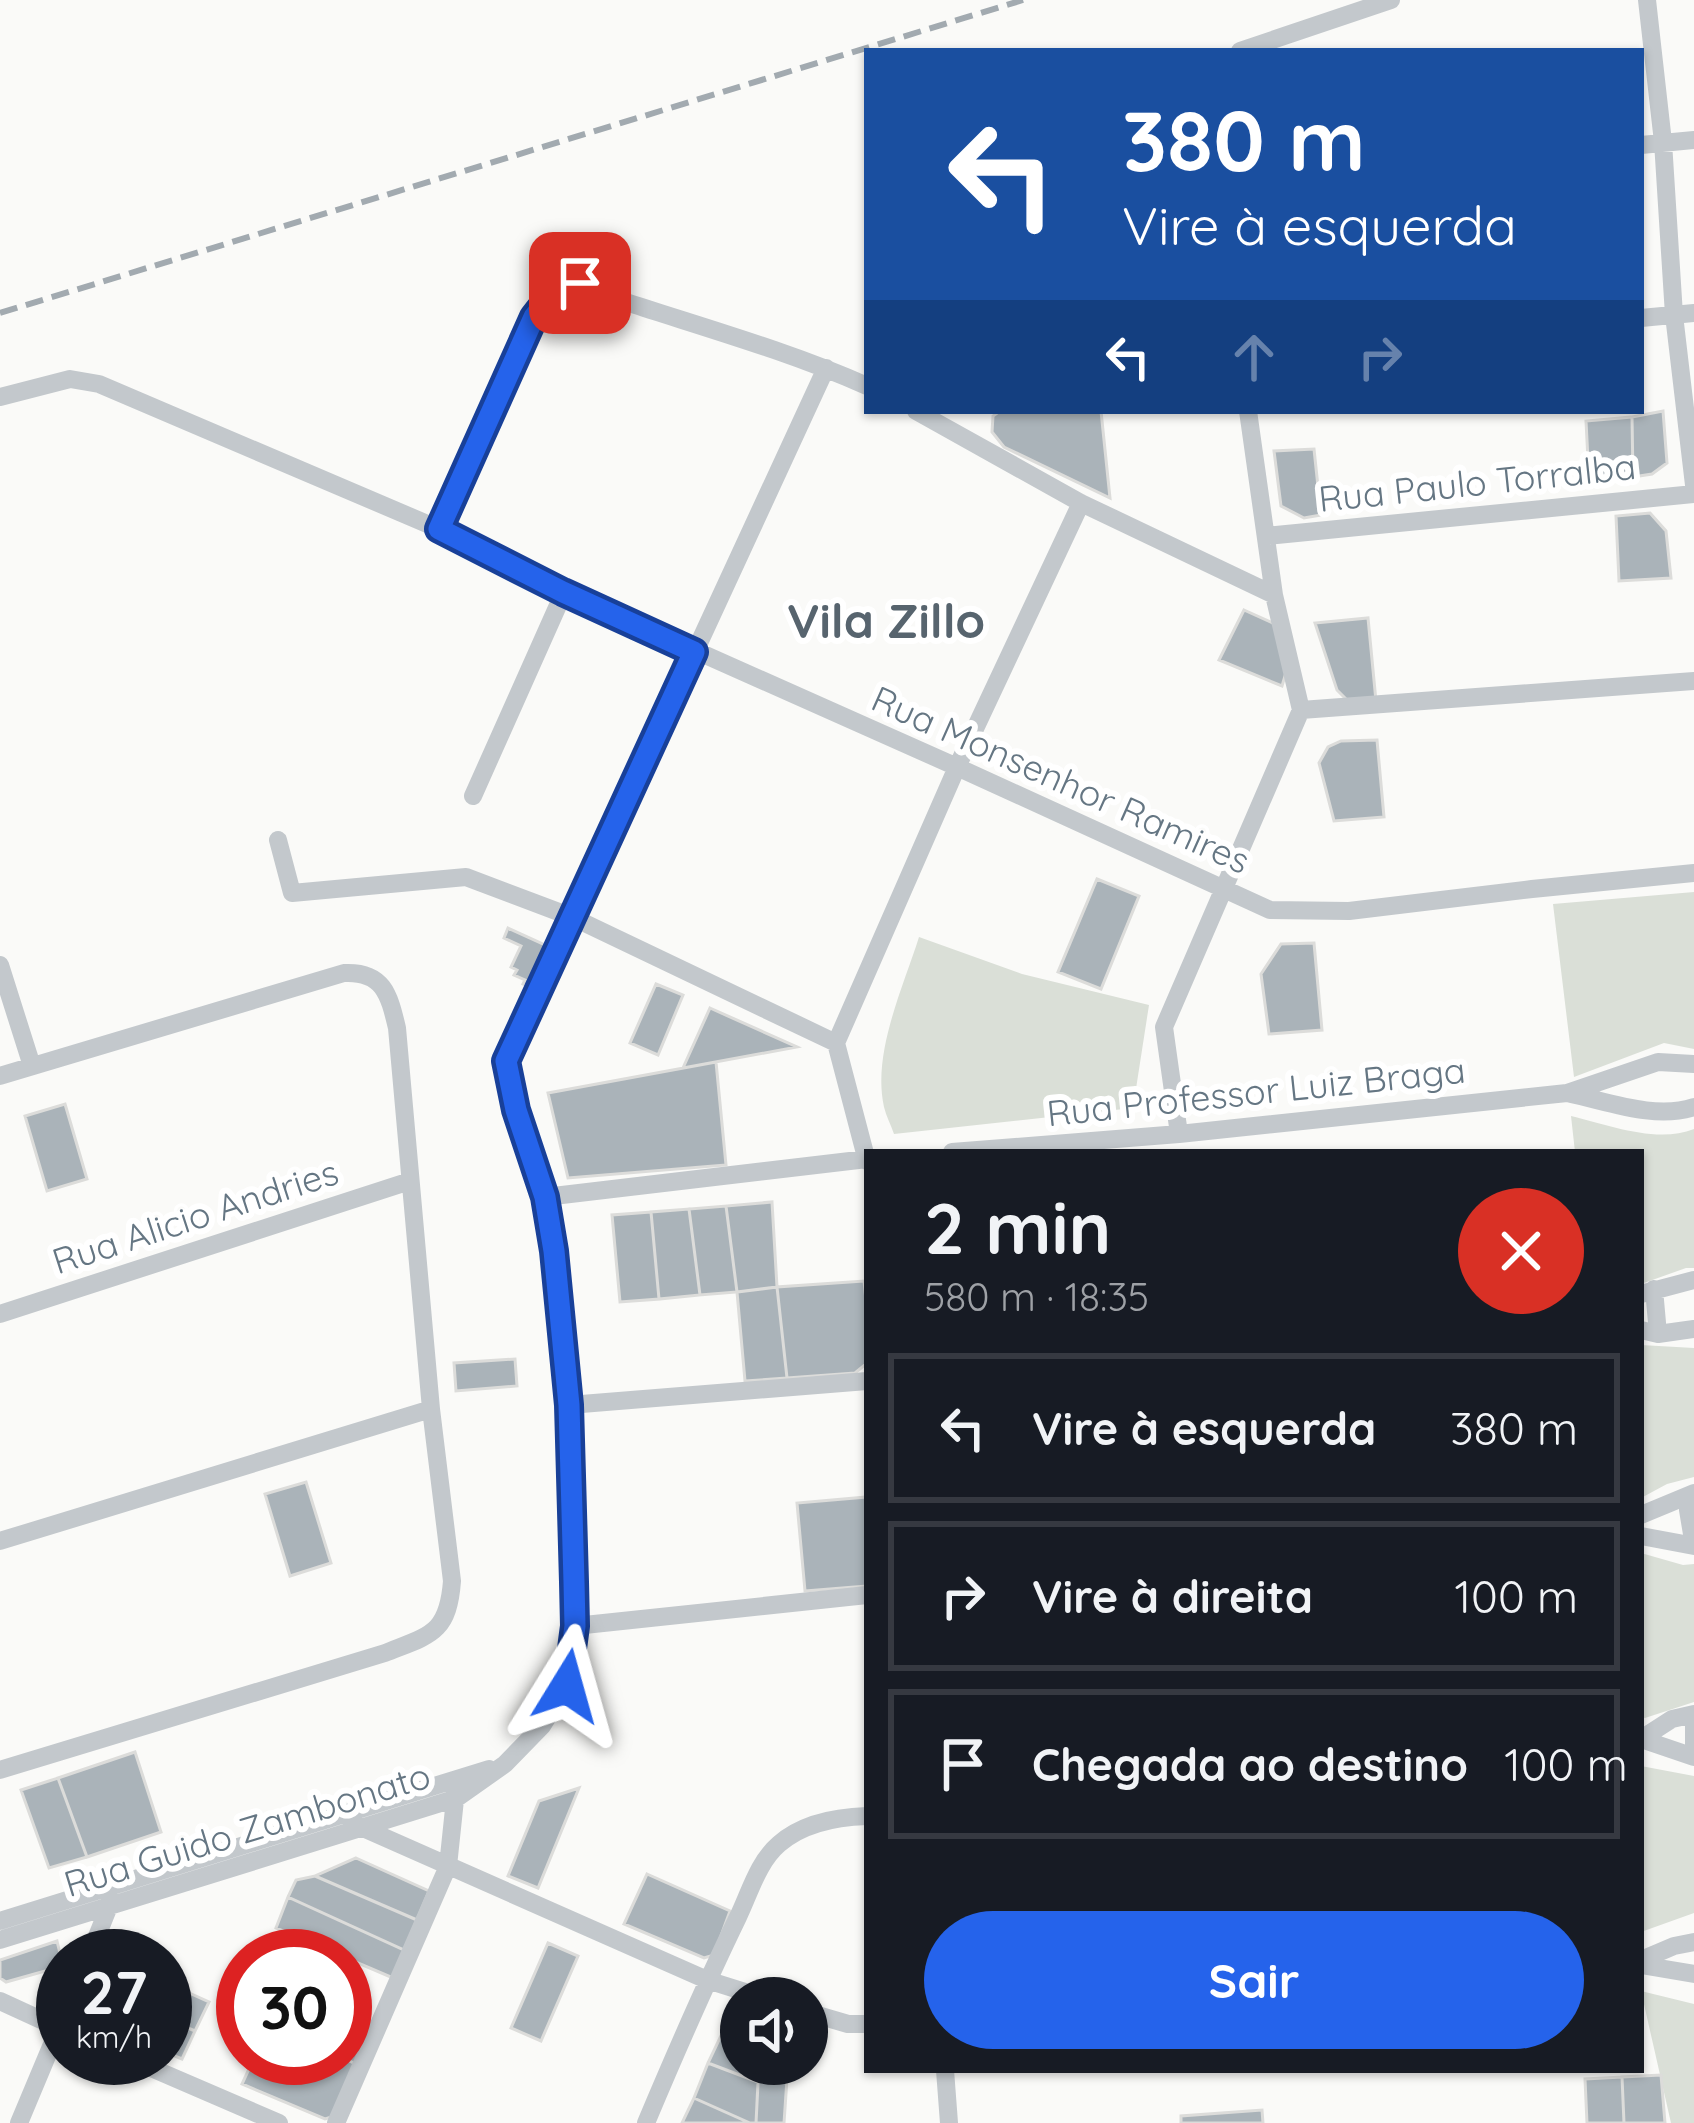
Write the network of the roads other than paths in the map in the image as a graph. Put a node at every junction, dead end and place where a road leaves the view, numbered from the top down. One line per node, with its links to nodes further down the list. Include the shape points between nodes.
1 (1390, 0): 3 (street)
2 (1647, 0): 5 (street)
3 (1249, 48)
4 (1694, 140): 5 (street)
5 (1663, 142): 6 (street); 7 (street)
6 (1644, 145)
7 (1684, 314): 8 (street); 14 (street)
8 (1644, 318)
9 (826, 368): 10 (street); 16 (street, via 580,283 565,287 534,317); 20 (street, Rua Guido Zambonato)
10 (864, 385)
11 (0, 397): 16 (street, Rua Monsenhor Ramires, via 70,380 99,384)
12 (921, 414): 15 (street)
13 (1248, 414): 17 (street)
14 (1694, 490): 17 (street, Rua Paulo Torralba)
15 (1081, 503): 19 (street); 23 (street)
16 (439, 529): 18 (street, Rua Monsenhor Ramires)
17 (1266, 536): 19 (street)
18 (563, 592): 20 (street, Rua Monsenhor Ramires); 24 (street)
19 (1274, 595): 22 (street)
20 (694, 652): 23 (street, Rua Monsenhor Ramires); 28 (street, Rua Guido Zambonato)
21 (1694, 681): 22 (street)
22 (1301, 710): 27 (street)
23 (957, 766): 27 (street, Rua Monsenhor Ramires); 30 (street)
24 (473, 796)
25 (278, 840): 28 (street, via 292,893 466,877)
26 (1694, 874): 27 (street, Rua Monsenhor Ramires, via 1349,911 1270,910)
27 (1223, 887): 38 (street, via 1164,1028)
28 (572, 917): 30 (street); 43 (street, Rua Guido Zambonato, via 506,1061)
29 (0, 965): 31 (street)
30 (836, 1043): 39 (street)
31 (32, 1066): 34 (street); 42 (street, via 364,972 382,985 394,1016)
32 (1639, 1067): 33 (street, Rua Professor Luiz Braga, via 1669,1060); 35 (street, Rua Professor Luiz Braga); 37 (street)
33 (1693, 1069)
34 (0, 1076)
35 (1567, 1093): 37 (street, Rua Professor Luiz Braga); 38 (street, Rua Professor Luiz Braga)
36 (1692, 1103): 37 (street, Rua Professor Luiz Braga)
37 (1650, 1110)
38 (1180, 1134): 40 (street, Rua Professor Luiz Braga)
39 (864, 1149)
40 (990, 1149)
41 (864, 1160): 43 (street)
42 (410, 1180): 46 (street, Rua Alicio Andries); 51 (street)
43 (545, 1197): 50 (street, Rua Guido Zambonato)
44 (1694, 1280): 45 (street)
45 (1648, 1292): 48 (street)
46 (0, 1314)
47 (1694, 1329): 48 (street)
48 (1650, 1332)
49 (864, 1381): 50 (street)
50 (569, 1405): 58 (street, Rua Guido Zambonato)
51 (431, 1409): 55 (street); 65 (street, via 452,1581 439,1626 385,1653)
52 (1693, 1493): 53 (street); 56 (street)
53 (1644, 1514)
54 (1644, 1537): 56 (street)
55 (0, 1541)
56 (1694, 1546)
57 (864, 1595): 58 (street)
58 (575, 1626): 66 (street, Rua Guido Zambonato, via 567,1686 542,1726 505,1764)
59 (1694, 1714): 61 (street)
60 (1694, 1726): 63 (street)
61 (1644, 1737)
62 (1644, 1740): 64 (street)
63 (1694, 1744)
64 (1694, 1757)
65 (0, 1770)
66 (456, 1789): 68 (street, Rua Guido Zambonato); 70 (street)
67 (864, 1816): 81 (street, via 808,1826 783,1840 765,1859)
68 (350, 1821): 69 (street, Rua Guido Zambonato); 70 (street)
69 (268, 1848): 71 (street, Rua Guido Zambonato); 72 (street, Rua Guido Zambonato)
70 (448, 1866): 81 (street); 92 (street)
71 (118, 1884): 72 (street); 73 (street, Rua Guido Zambonato)
72 (109, 1907): 73 (street, Rua Guido Zambonato); 75 (street)
73 (45, 1918): 74 (street, Rua Guido Zambonato); 76 (street, Rua Guido Zambonato)
74 (0, 1921)
75 (100, 1929)
76 (0, 1940)
77 (1694, 1942): 78 (street)
78 (1644, 1961)
79 (1644, 1964): 80 (street)
80 (1694, 1974)
81 (707, 1980): 82 (street); 93 (street)
82 (720, 1984)
83 (0, 2001): 84 (street)
84 (36, 2015)
85 (828, 2018): 86 (street)
86 (864, 2024)
87 (945, 2073): 94 (street)
88 (36, 2084): 90 (street)
89 (191, 2085): 91 (street)
90 (19, 2123)
91 (279, 2123)
92 (336, 2123)
93 (646, 2123)
94 (949, 2123)

